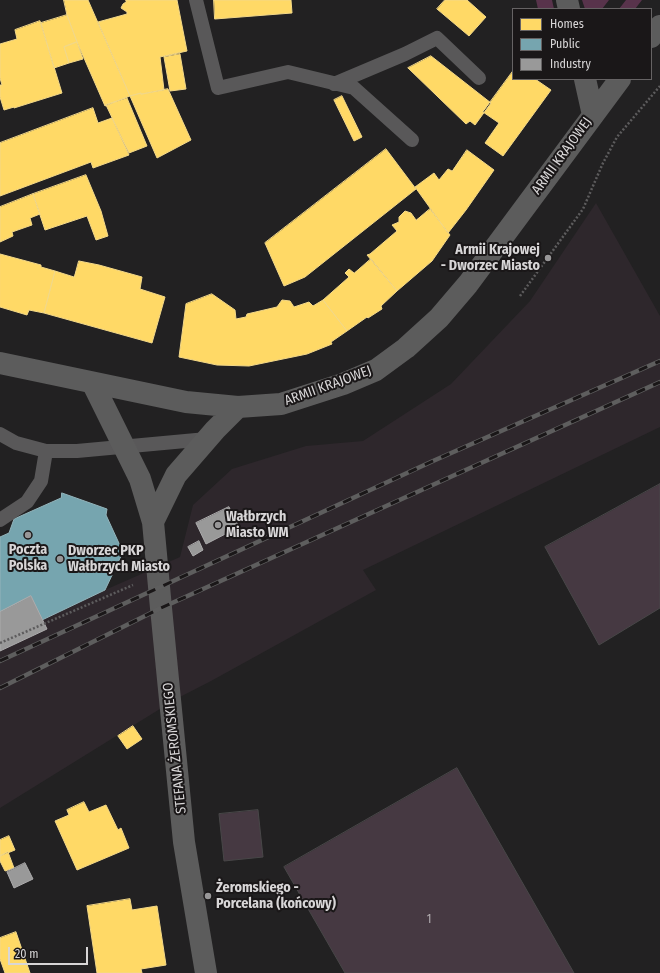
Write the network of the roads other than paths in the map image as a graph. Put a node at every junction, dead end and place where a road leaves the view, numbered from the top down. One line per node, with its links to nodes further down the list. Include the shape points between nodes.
1 (196, 0): 7 (lane, via 218,88 288,72)
2 (660, 26): 3 (main road)
3 (652, 37)
4 (479, 78): 7 (lane, via 436,38)
5 (585, 80): 8 (main road)
6 (619, 80): 8 (main road, ARMII KRAJOWEJ)
7 (334, 84): 9 (lane, via 354,88)
8 (593, 115): 12 (main road, ARMII KRAJOWEJ, via 468,284 439,318 406,348 376,370 343,384 281,404)
9 (412, 140)
10 (0, 363): 11 (main road, ARMII KRAJOWEJ)
11 (93, 384): 12 (main road, ARMII KRAJOWEJ, via 186,402); 15 (main road, STEFANA ŻEROMSKIEGO)
12 (238, 407): 14 (main road)
13 (0, 434): 16 (lane, via 16,443)
14 (207, 439): 15 (lane); 18 (main road, via 176,475)
15 (123, 446): 16 (lane, via 77,451); 18 (main road, STEFANA ŻEROMSKIEGO, via 140,479)
16 (46, 451): 17 (lane, via 40,481 27,502)
17 (0, 520)
18 (153, 522): 19 (main road, STEFANA ŻEROMSKIEGO, via 184,842)
19 (206, 973)

